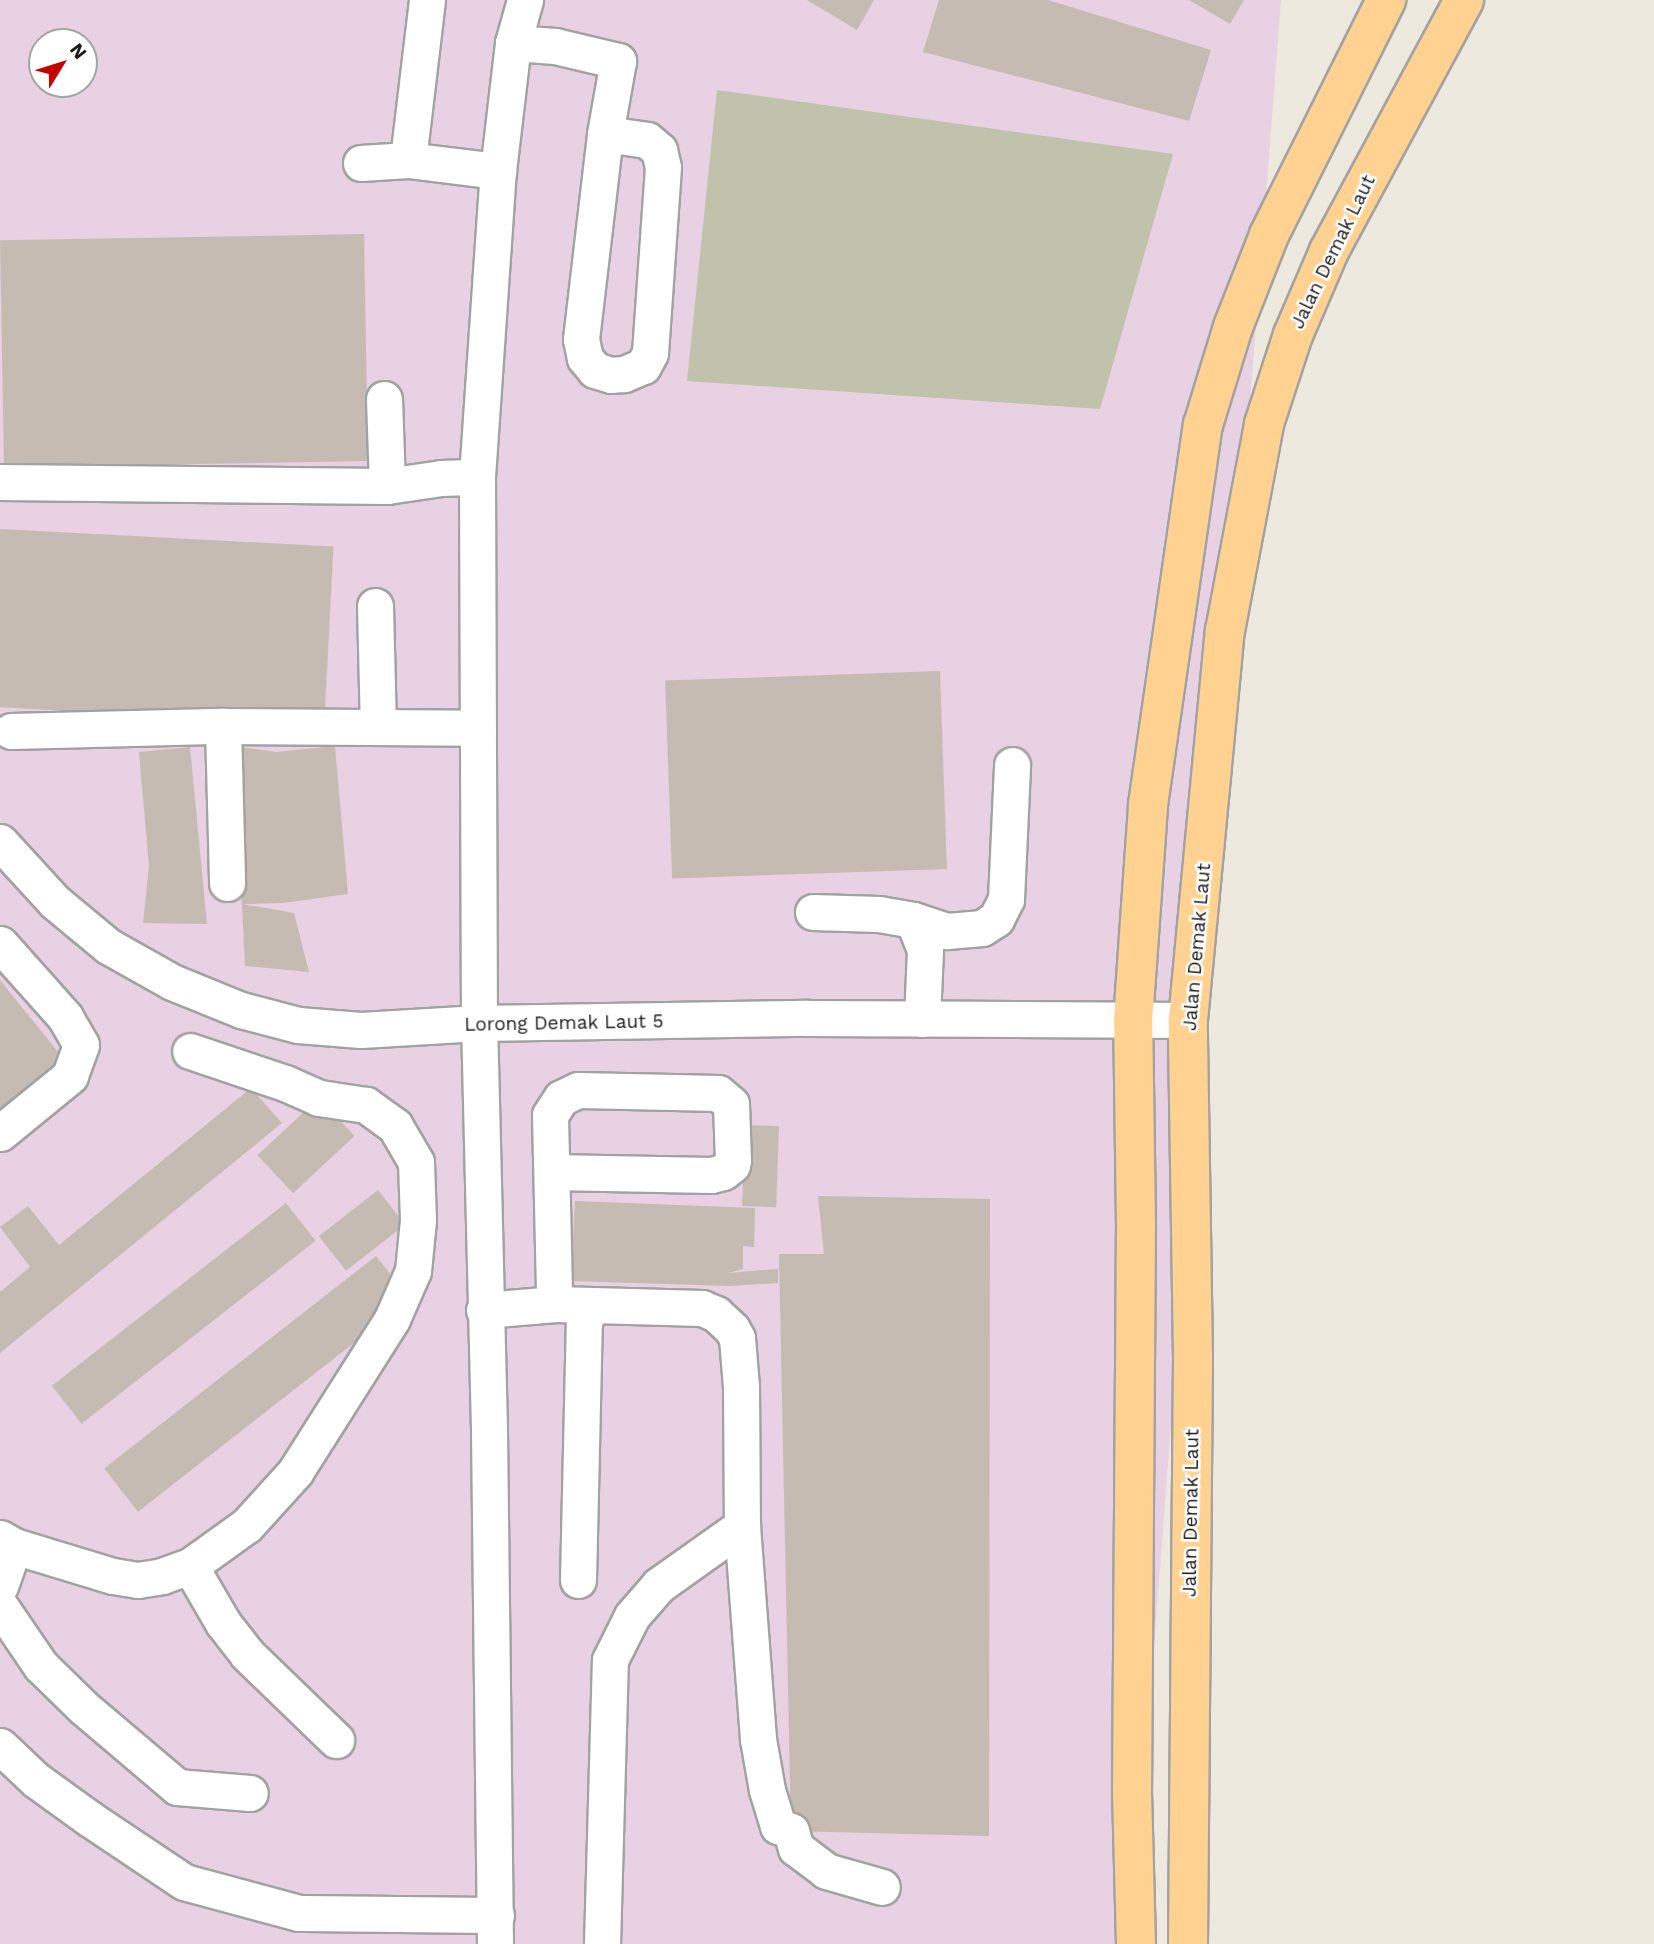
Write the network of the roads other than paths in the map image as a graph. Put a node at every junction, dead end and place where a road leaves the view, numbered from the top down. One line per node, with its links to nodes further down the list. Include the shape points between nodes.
1 (427, 0): 7 (street)
2 (524, 0): 5 (street)
3 (1386, 0): 27 (main road, via 1269,235 1233,327 1203,425 1147,805)
4 (1464, 0): 26 (main road, Jalan Demak Laut, via 1329,251 1293,335 1264,424 1226,631)
5 (513, 43): 6 (street, via 555,46 618,61); 9 (street)
6 (605, 134): 6 (street, via 582,339 585,358 596,370 611,375 643,366 650,353 663,167 659,150 647,140)
7 (408, 160): 8 (street); 9 (street)
8 (361, 163)
9 (498, 171): 11 (street)
10 (384, 399): 13 (street)
11 (477, 477): 13 (street); 17 (street)
12 (0, 482): 13 (street)
13 (387, 486)
14 (376, 606): 16 (street)
15 (223, 726): 16 (street); 18 (street); 21 (street)
16 (378, 727): 17 (street)
17 (478, 728): 28 (street)
18 (11, 731)
19 (1012, 765): 23 (street, via 1006,899 996,919 982,928 947,931)
20 (0, 842): 28 (street, Lorong Demak Laut 5, via 55,902 108,946 172,982 241,1010 324,1029)
21 (227, 883)
22 (813, 912): 23 (street)
23 (913, 920): 25 (street, via 925,950)
24 (0, 944): 30 (street, via 65,1017 81,1045 70,1076)
25 (922, 1019): 27 (street, Lorong Demak Laut 5); 28 (street, Lorong Demak Laut 5)
26 (1188, 1020): 27 (street, Lorong Demak Laut 5); 47 (main road, Jalan Demak Laut, via 1193,1356)
27 (1133, 1021): 46 (main road, via 1132,1795)
28 (479, 1023): 33 (street)
29 (190, 1051): 36 (street, via 319,1098 366,1105 384,1116 416,1162 418,1220 413,1271 392,1319 295,1472 247,1525)
30 (0, 1133)
31 (552, 1172): 31 (street, via 550,1115 568,1093 718,1094 731,1104 732,1165 723,1172); 32 (street)
32 (573, 1306): 33 (street); 34 (street, via 702,1308 732,1329 737,1338 741,1387); 37 (street, via 584,1322)
33 (484, 1310): 44 (street)
34 (741, 1526): 43 (street, via 758,1739 779,1826 791,1831 796,1848 826,1871); 45 (street, via 659,1585 632,1616 610,1660)
35 (7, 1542): 36 (street, via 138,1580); 38 (street)
36 (190, 1566): 40 (street, via 247,1654)
37 (578, 1580)
38 (0, 1586)
39 (0, 1606): 42 (street, via 41,1666 177,1787)
40 (336, 1740)
41 (0, 1746): 44 (street, via 36,1780 184,1882 299,1913)
42 (250, 1793)
43 (882, 1887)
44 (496, 1929)
45 (602, 1944)
46 (1136, 1944)
47 (1188, 1944)

